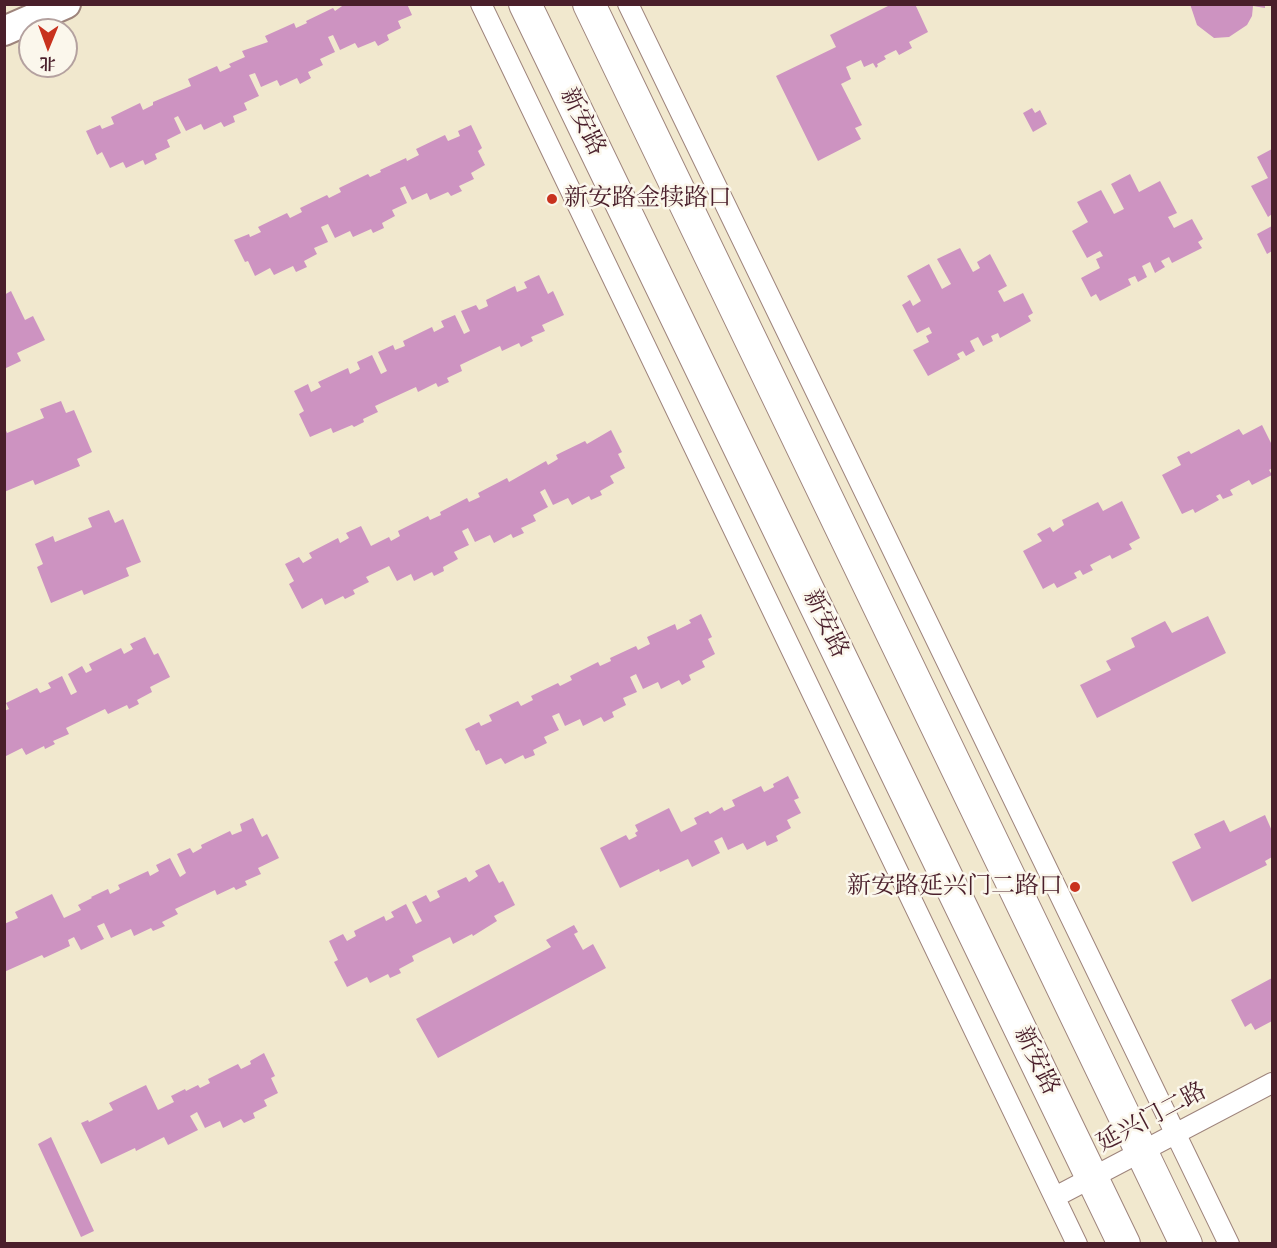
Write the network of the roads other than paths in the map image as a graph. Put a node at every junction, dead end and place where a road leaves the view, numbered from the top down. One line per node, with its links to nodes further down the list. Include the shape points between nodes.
1 (66, 4): 6 (main road)
2 (481, 4): 11 (street)
3 (525, 4): 10 (main road, 新安路)
4 (589, 4): 9 (main road)
5 (628, 4): 8 (street)
6 (4, 31)
7 (1272, 1083): 8 (street, 延兴门二路)
8 (1176, 1134): 9 (street, 延兴门二路); 15 (street)
9 (1142, 1152): 10 (street, 延兴门二路); 14 (main road)
10 (1093, 1178): 11 (street, 延兴门二路); 13 (main road, 新安路)
11 (1055, 1197): 12 (street)
12 (1077, 1244)
13 (1124, 1244)
14 (1186, 1244)
15 (1229, 1244)

